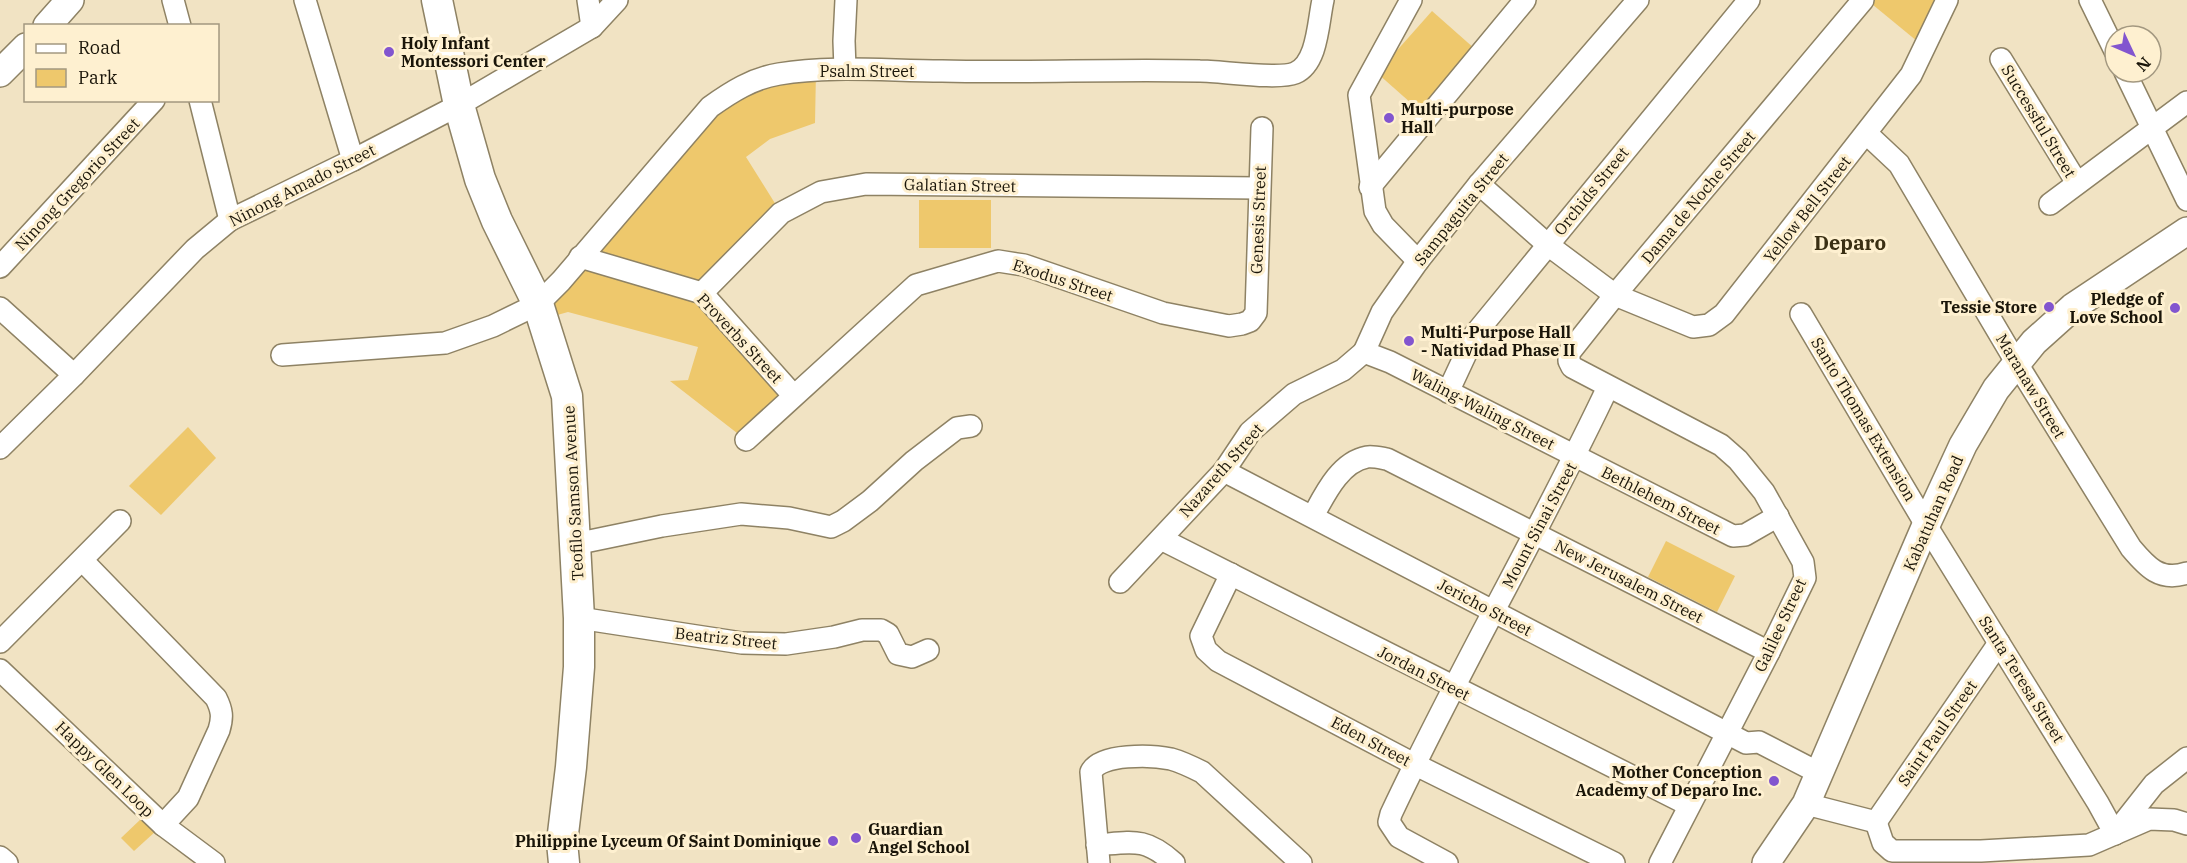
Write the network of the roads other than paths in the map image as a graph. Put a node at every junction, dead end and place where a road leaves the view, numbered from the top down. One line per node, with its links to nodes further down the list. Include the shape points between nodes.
1 (70, 0): 16 (street)
2 (173, 0): 17 (street)
3 (305, 0): 32 (street)
4 (436, 0): 28 (main road, Teofilo Samson Avenue)
5 (588, 0): 18 (street)
6 (617, 0): 18 (street, Ninong Amado Street)
7 (846, 0): 22 (street)
8 (1323, 0): 22 (street, Psalm Street, via 1312,54 1306,66 1293,74)
9 (1411, 0): 35 (street, via 1359,95)
10 (1525, 0): 35 (street)
11 (1638, 0): 34 (street, Sampaguita Street)
12 (1749, 0): 41 (street, Orchids Street)
13 (1863, 0): 46 (street, Dama de Noche Street)
14 (1947, 0): 31 (street, Yellow Bell Street, via 1911,75)
15 (2090, 0): 19 (street)
16 (49, 24)
17 (179, 24)
18 (592, 27): 28 (street, Ninong Amado Street)
19 (2103, 27)
20 (24, 49): 23 (street)
21 (2001, 59): 33 (street, Successful Street)
22 (845, 69): 42 (street, Psalm Street, via 777,74 738,87 710,107)
23 (0, 73)
24 (2131, 84): 30 (street)
25 (152, 102): 44 (street, Ninong Gregorio Street)
26 (200, 102): 39 (street)
27 (2187, 102): 30 (street)
28 (459, 105): 32 (street, Ninong Amado Street); 47 (main road, Teofilo Samson Avenue, via 480,179)
29 (1262, 128): 36 (street, Genesis Street)
30 (2152, 128): 33 (street); 37 (street)
31 (1867, 134): 46 (street, Yellow Bell Street, via 1724,314 1709,326 1693,327); 53 (street, Maranaw Street, via 1899,164)
32 (353, 160): 39 (street, Ninong Amado Street)
33 (2077, 183): 38 (street)
34 (1479, 184): 41 (street, Yellow Bell Street); 43 (street, Sampaguita Street)
35 (1370, 187): 43 (street, via 1375,211 1383,225)
36 (1258, 188): 45 (street, Galatian Street, via 866,184 821,192 781,213); 49 (street, Genesis Street)
37 (2187, 200)
38 (2050, 204)
39 (230, 220): 54 (street, Ninong Amado Street, via 195,249)
40 (2187, 231): 53 (street, Kabatuhan Road, via 2073,307)
41 (1548, 245): 46 (street, Yellow Bell Street); 56 (street, Orchids Street, via 1475,334)
42 (580, 257): 45 (street, Proverbs Street); 47 (street, Psalm Street)
43 (1418, 261): 51 (street, Sampaguita Street, via 1382,312)
44 (0, 267)
45 (702, 293): 57 (street, Proverbs Street)
46 (1615, 295): 55 (street, Dama de Noche Street, via 1569,353 1572,367)
47 (538, 304): 52 (street, via 445,343); 69 (main road, Teofilo Samson Avenue, via 567,396)
48 (0, 308): 54 (street)
49 (1256, 313): 57 (street, Exodus Street, via 1250,321 1229,326 1163,313 1024,265 998,261 916,285)
50 (1801, 314): 66 (street, Santo Thomas Extension)
51 (1364, 351): 56 (street, Waling-Waling Street); 62 (street, Nazareth Street, via 1343,370 1294,394 1250,432)
52 (282, 355)
53 (2016, 362): 66 (street, Kabatuhan Road, via 1980,415); 71 (street, Maranaw Street, via 2131,548 2147,567 2163,575)
54 (74, 375): 60 (street, Ninong Amado Street)
55 (1608, 387): 61 (street, Mount Sinai Street); 64 (street, Galilee Street, via 1721,445 1764,492)
56 (1448, 392): 61 (street, Waling-Waling Street)
57 (794, 395): 59 (street, Exodus Street)
58 (971, 426): 69 (street, via 957,428 870,501 831,527 741,514)
59 (746, 440)
60 (0, 448)
61 (1575, 457): 64 (street, Bethlehem Street, via 1733,537 1745,535); 67 (street, Mount Sinai Street)
62 (1224, 471): 63 (street, Jericho Street); 68 (street, Nazareth Street)
63 (1314, 516): 67 (street, New Jerusalem Street, via 1344,469 1367,457 1387,459); 74 (street, Jericho Street)
64 (1778, 516): 79 (street, Galilee Street, via 1803,562 1805,578)
65 (120, 521): 70 (street)
66 (1926, 525): 77 (street, Santa Teresa Street); 85 (street, Kabatuhan Road)
67 (1535, 534): 74 (street, Mount Sinai Street); 79 (street, New Jerusalem Street)
68 (1161, 539): 72 (street, Jordan Street); 73 (street, Nazareth Street)
69 (575, 544): 75 (main road, Teofilo Samson Avenue)
70 (82, 560): 76 (street); 89 (street, via 216,698 221,710 219,730 188,798)
71 (2187, 573)
72 (1231, 574): 81 (street, Jordan Street); 84 (street, Eden Street, via 1201,636 1206,651 1218,661)
73 (1120, 582)
74 (1494, 612): 81 (street, Mount Sinai Street); 82 (street, Jericho Street)
75 (579, 618): 78 (street, Beatriz Street, via 753,643 786,644 874,629 888,634 898,654 912,657); 95 (main road, Teofilo Samson Avenue, via 577,700 562,842)
76 (0, 642)
77 (1999, 643): 87 (street, Saint Paul Street); 90 (street, Santa Teresa Street)
78 (928, 650)
79 (1769, 652): 82 (street, Galilee Street)
80 (0, 670): 89 (street, Happy Glen Loop)
81 (1453, 688): 84 (street, Mount Sinai Street); 86 (street, Jordan Street)
82 (1727, 732): 85 (street, Jericho Street, via 1746,742 1752,754); 86 (street, Galilee Street)
83 (2187, 758): 90 (street, via 2154,784)
84 (1414, 765): 98 (street, Mount Sinai Street, via 1389,822 1399,837); 99 (street, Eden Street)
85 (1813, 788): 87 (street, Jericho Street); 101 (street, Kabatuhan Road)
86 (1689, 805): 100 (street, Galilee Street)
87 (1876, 822): 90 (street, via 1882,843 1892,852 2089,845)
88 (2187, 824): 90 (street, via 2150,819)
89 (163, 825): 94 (street, Happy Glen Loop)
90 (2115, 834)
91 (1098, 854): 96 (street, via 1135,842 1144,843); 97 (street, via 1090,777 1093,766 1105,760 1151,757 1171,759 1202,772)
92 (0, 857): 93 (street)
93 (7, 863)
94 (214, 863)
95 (564, 863)
96 (1174, 863)
97 (1301, 863)
98 (1447, 863)
99 (1614, 863)
100 (1659, 863)
101 (1766, 863)

